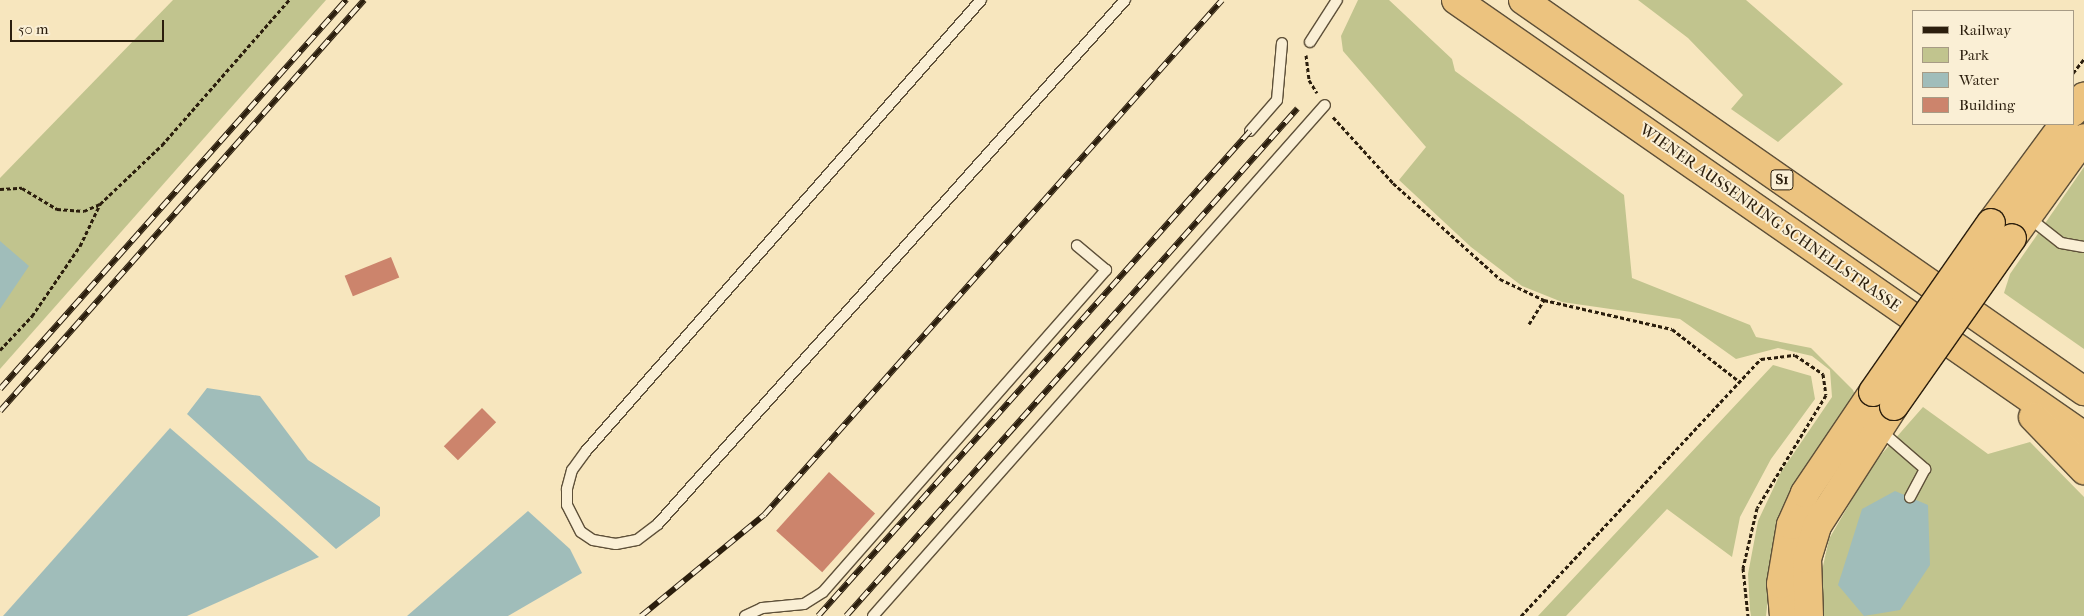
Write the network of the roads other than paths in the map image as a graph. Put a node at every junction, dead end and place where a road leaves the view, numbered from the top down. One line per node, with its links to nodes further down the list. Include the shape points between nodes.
1 (981, 0): 2 (lane, via 586,451 572,470 567,489 567,505 581,532 593,540 616,544 637,540 658,524)
2 (1124, 0)
3 (1337, 0): 6 (lane)
4 (1456, 0): 17 (highway, WIENER AUSSENRING SCHNELLSTRASSE / S1)
5 (1523, 0): 18 (highway, S1)
6 (1310, 42)
7 (1282, 43): 12 (lane, via 1277,100)
8 (2084, 97): 10 (highway)
9 (1325, 105): 27 (lane)
10 (2074, 111)
11 (2063, 125): 14 (highway)
12 (1250, 131)
13 (2084, 138): 14 (highway)
14 (2010, 226): 16 (lane); 21 (highway, bridge)
15 (1077, 246): 26 (lane, via 1106,270 823,592 804,604 776,605)
16 (2084, 247)
17 (1966, 354): 23 (highway, WIENER AUSSENRING SCHNELLSTRASSE / S1); 24 (highway)
18 (2032, 355): 19 (highway); 20 (highway, S1)
19 (2084, 375)
20 (2084, 391)
21 (1884, 399): 22 (highway); 28 (highway, via 1805,494 1790,525 1781,584)
22 (1879, 429): 25 (lane, via 1925,470); 29 (highway, via 1817,526 1807,559)
23 (2084, 436)
24 (2084, 470)
25 (1910, 497)
26 (745, 616)
27 (873, 616)
28 (1784, 616)
29 (1809, 616)

